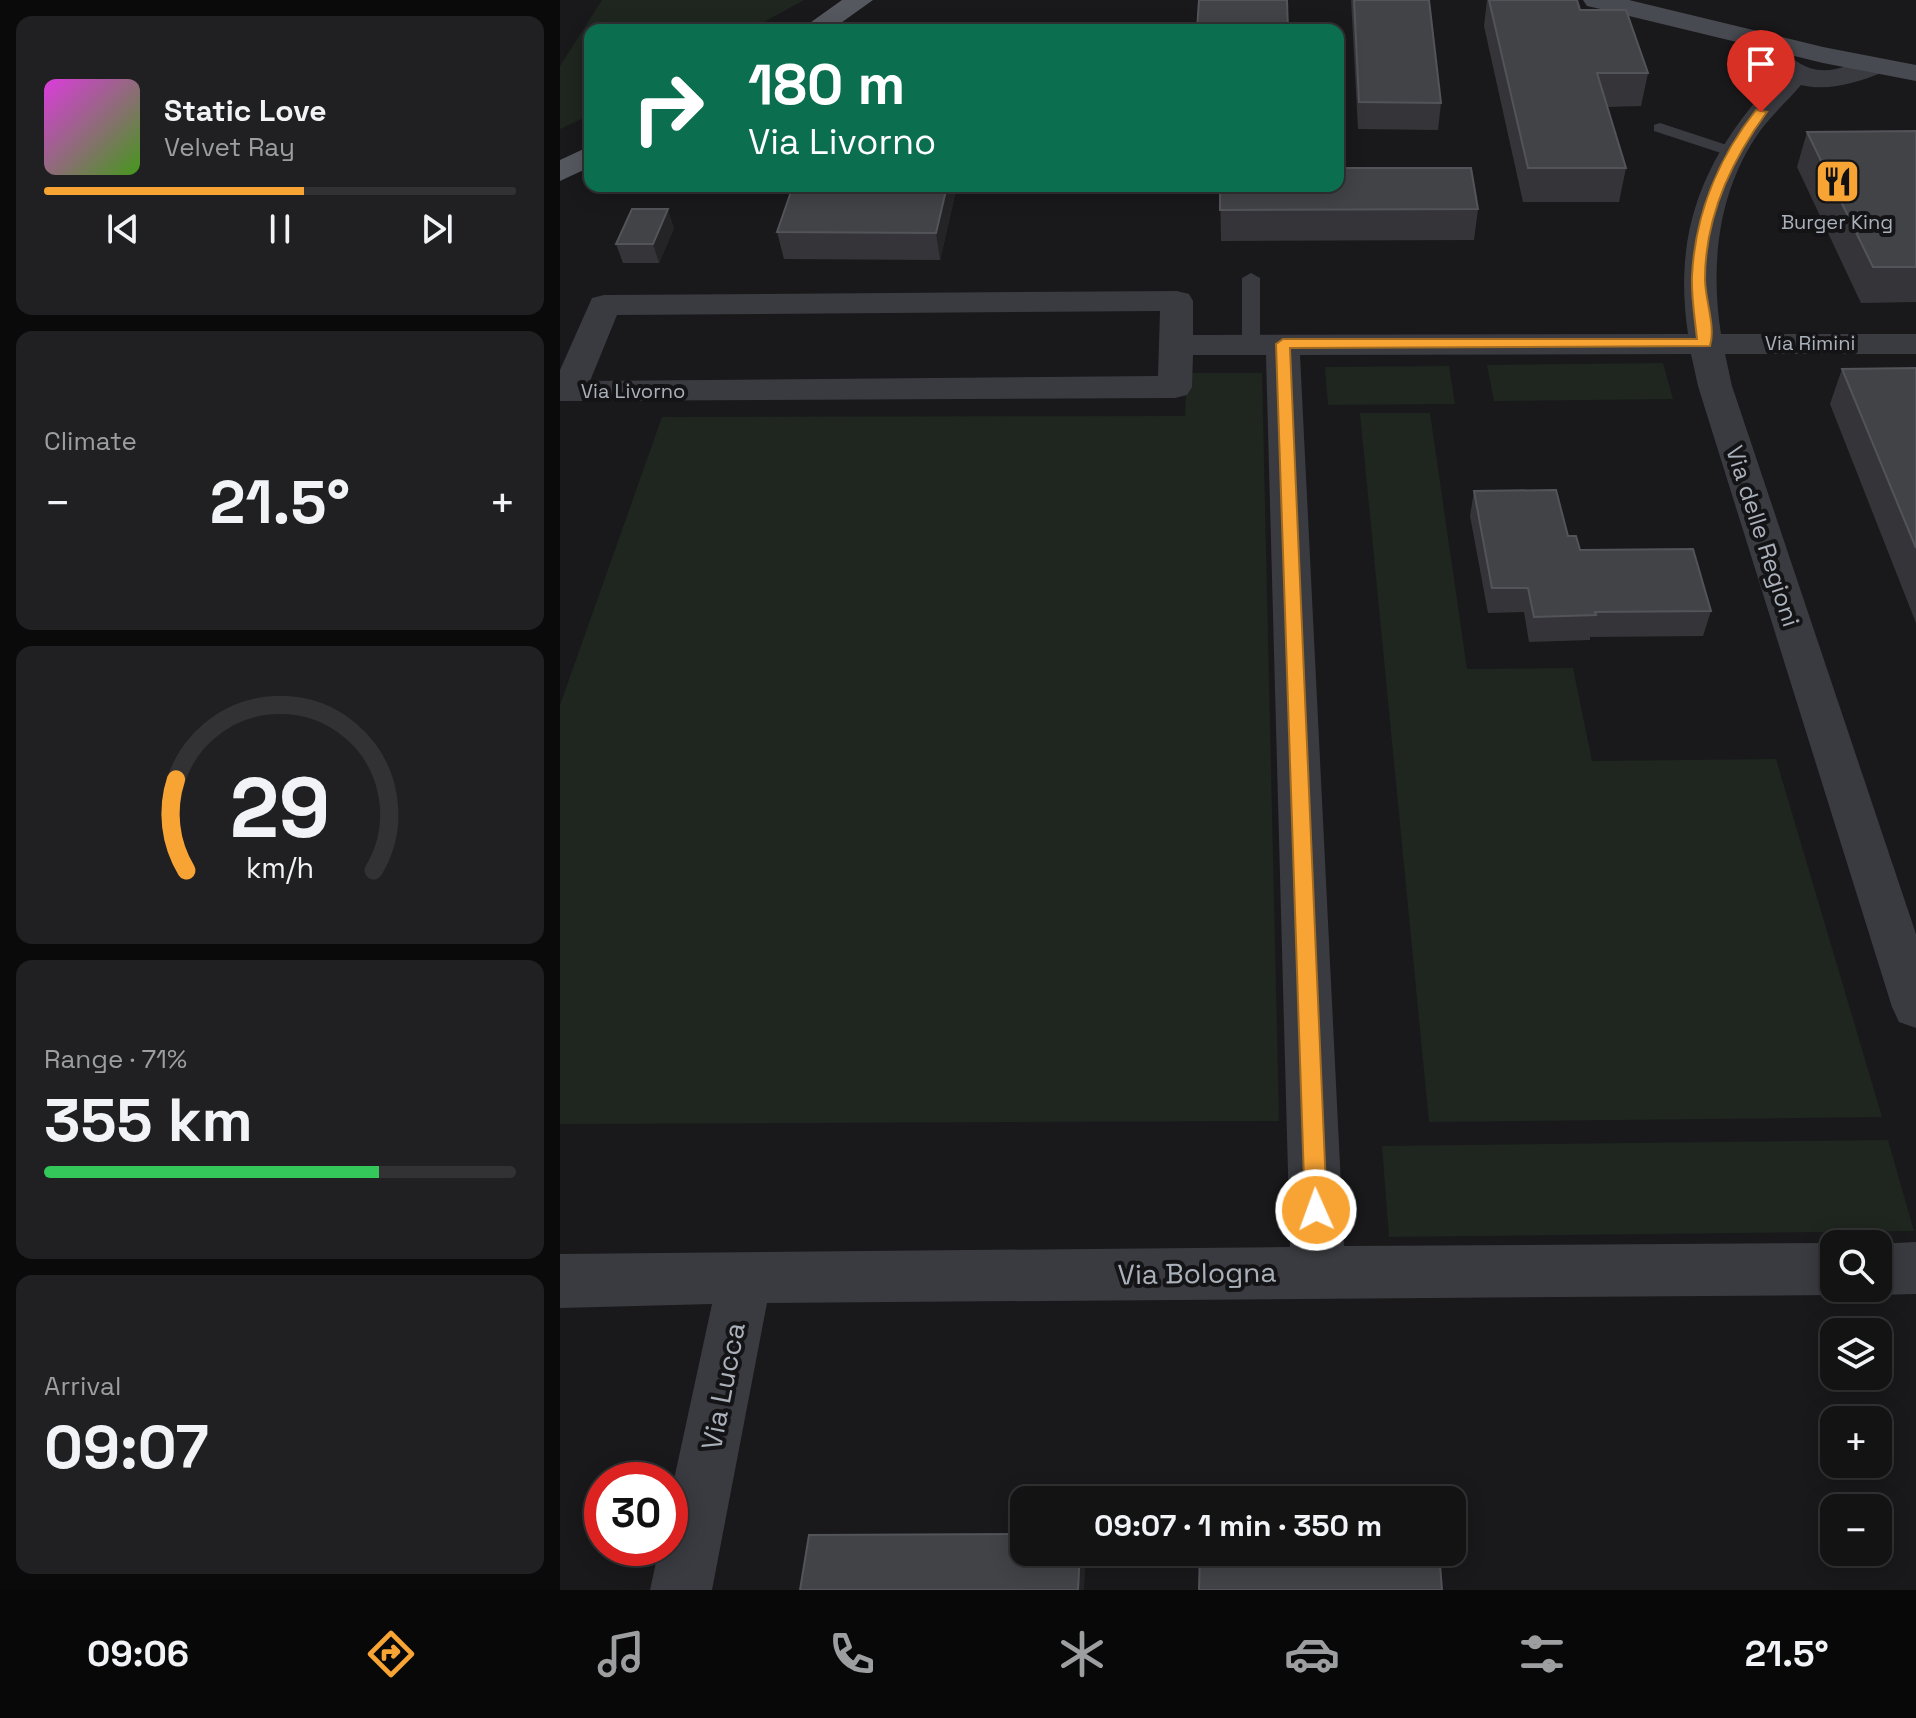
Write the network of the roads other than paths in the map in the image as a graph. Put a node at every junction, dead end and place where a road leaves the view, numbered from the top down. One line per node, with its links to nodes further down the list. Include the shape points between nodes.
1 (860, 0): 3 (main road)
2 (1596, 0): 4 (main road)
3 (822, 24)
4 (1763, 41): 5 (main road); 7 (street, via 1775,63)
5 (1874, 66): 6 (main road); 7 (street, via 1834,78)
6 (1916, 73)
7 (1793, 77): 9 (street, Via delle Regioni)
8 (1660, 128): 9 (lane)
9 (1733, 152): 13 (street, Via delle Regioni, via 1712,201 1701,249 1699,298)
10 (584, 158): 11 (main road)
11 (560, 172)
12 (1251, 278): 14 (lane)
13 (1705, 343): 14 (street); 15 (street, Via Rimini); 17 (street, Via delle Regioni)
14 (1267, 344): 16 (street); 21 (street)
15 (1916, 344)
16 (1176, 345): 16 (street, Via Livorno, via 1175,387 568,392 604,305 1177,301)
17 (1916, 1007)
18 (1916, 1268): 20 (street)
19 (1820, 1269): 21 (street, Via Bologna)
20 (1892, 1269)
21 (1318, 1271): 22 (street, Via Bologna)
22 (745, 1277): 23 (street, Via Bologna); 24 (street, Via Lucca)
23 (560, 1281)
24 (681, 1590)

